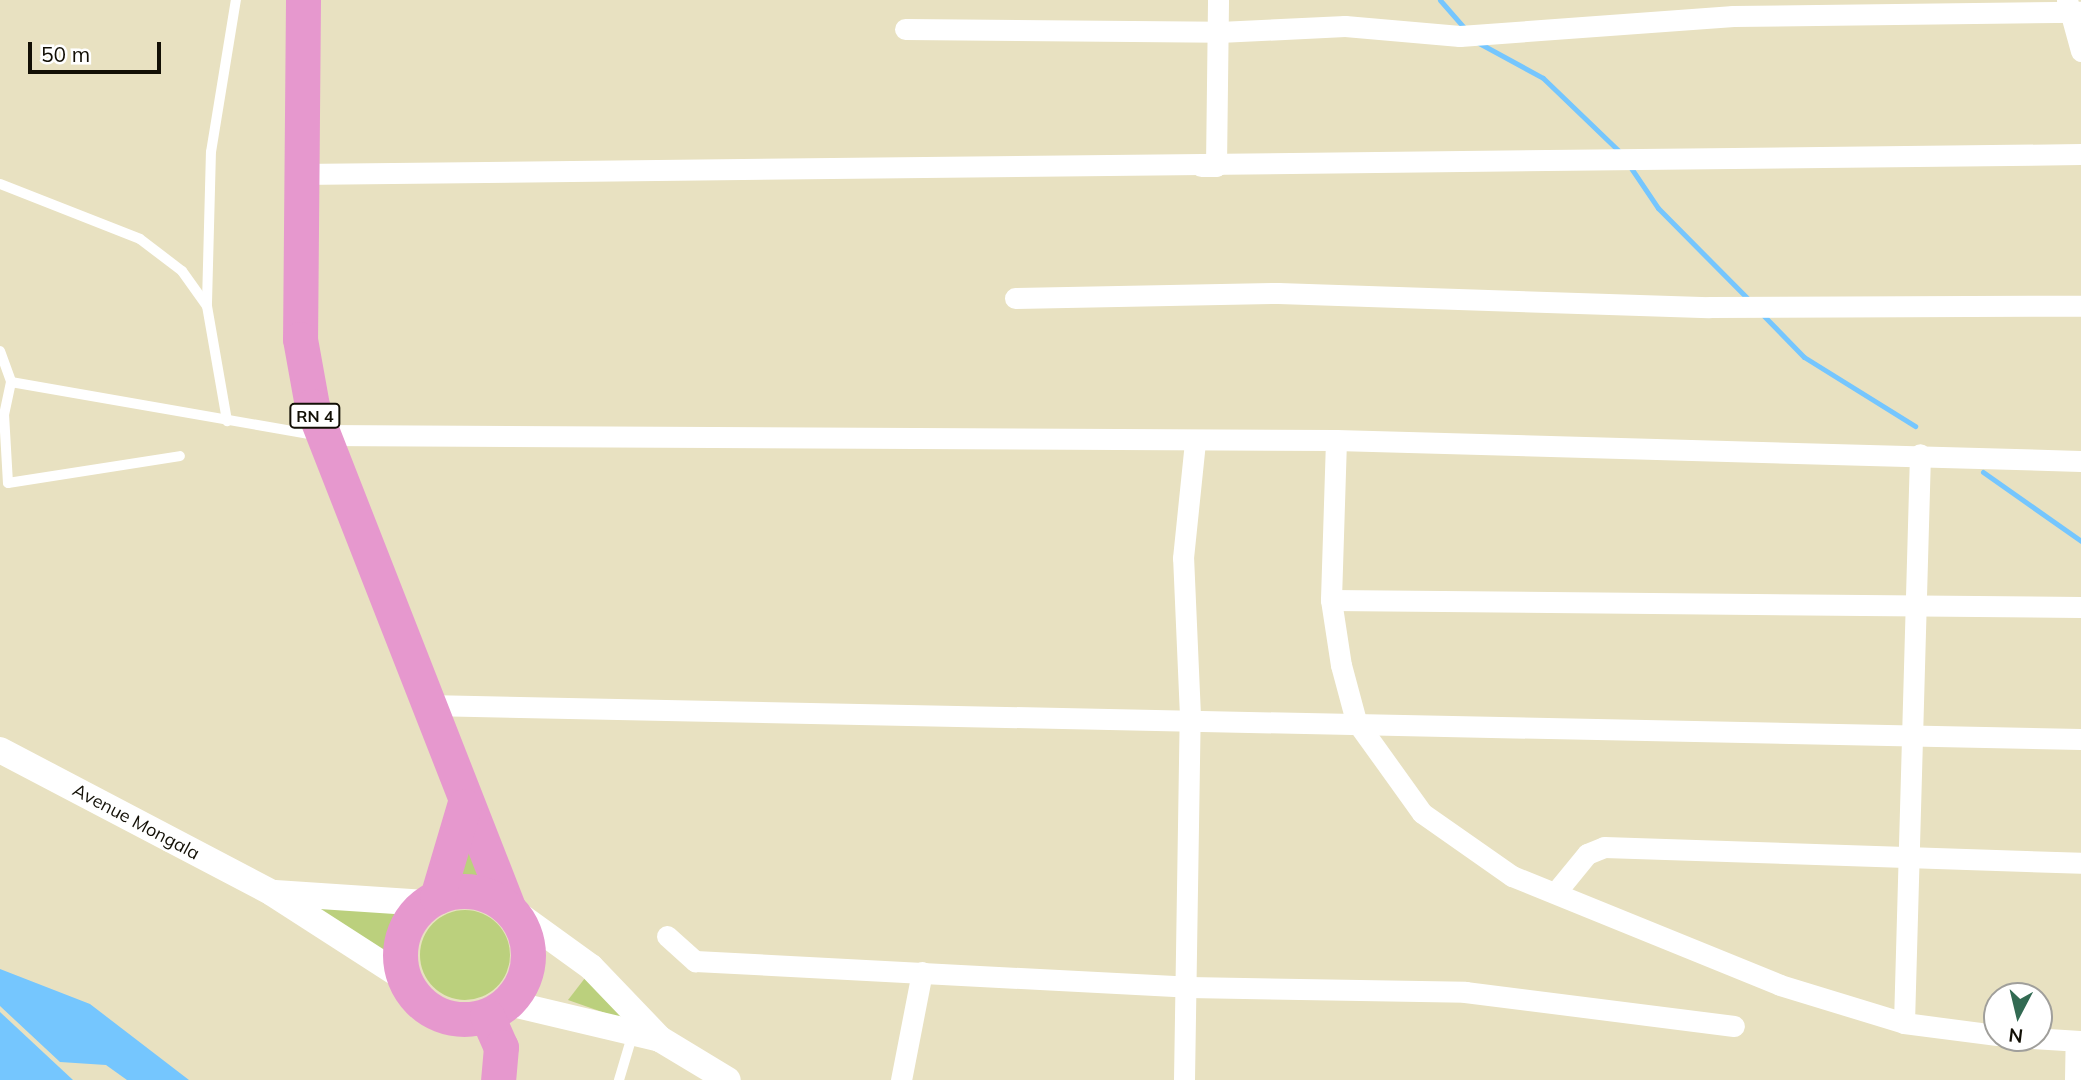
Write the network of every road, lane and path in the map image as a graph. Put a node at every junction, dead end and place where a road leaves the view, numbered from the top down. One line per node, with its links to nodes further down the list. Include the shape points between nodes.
1 (236, 0): 13 (lane, via 211,152)
2 (303, 0): 10 (highway, RN 4)
3 (1217, 0): 6 (street)
4 (2072, 8): 6 (street, via 1720,16 1470,36 1345,26); 7 (street)
5 (905, 29): 6 (street)
6 (1219, 32): 9 (street)
7 (2081, 51)
8 (2081, 154): 9 (street)
9 (1209, 166): 10 (street)
10 (299, 174): 18 (highway, RN 4, via 300,339)
11 (0, 184): 13 (lane, via 140,239 182,271)
12 (1015, 298): 14 (street, via 1278,293 1709,307)
13 (207, 306): 17 (lane)
14 (2081, 306)
15 (1, 357): 16 (lane)
16 (10, 382): 17 (lane); 22 (lane, via 4,414 8,482)
17 (227, 421): 18 (lane)
18 (322, 435): 20 (street); 27 (highway, RN 4)
19 (1336, 440): 20 (street); 21 (street); 24 (street)
20 (1195, 441): 28 (street, via 1182,558)
21 (1920, 454): 23 (street); 25 (street)
22 (180, 456)
23 (2081, 461)
24 (1331, 600): 25 (street); 29 (street)
25 (1919, 607): 26 (street); 30 (street)
26 (2081, 607)
27 (427, 705): 28 (street); 33 (highway, RN 4)
28 (1190, 716): 29 (street); 43 (street)
29 (1356, 721): 30 (street); 36 (street, via 1422,813 1512,876)
30 (1912, 733): 31 (street); 34 (street)
31 (2081, 739)
32 (0, 750): 37 (street, Avenue Mongala)
33 (464, 806): 38 (highway); 39 (highway, RN 4)
34 (1910, 860): 35 (street); 36 (street, via 1604,847 1587,854); 45 (street)
35 (2081, 863)
36 (1556, 892): 45 (street, via 1780,985)
37 (272, 893): 38 (street); 42 (street, Avenue Mongala)
38 (432, 900): 39 (highway, via 474,892); 42 (highway, via 402,937)
39 (508, 907): 44 (highway, RN 4, via 528,941 529,964); 49 (street, via 591,967)
40 (667, 936): 41 (street, via 695,961)
41 (922, 972): 43 (street); 55 (street)
42 (404, 978): 44 (highway, via 438,1014 462,1020)
43 (1188, 987): 46 (street, via 1465,992); 56 (street)
44 (497, 1009): 47 (street); 52 (highway)
45 (1904, 1023): 48 (street)
46 (1734, 1027)
47 (633, 1033): 49 (street); 53 (lane)
48 (1983, 1033)
49 (660, 1039): 54 (street)
50 (2053, 1039): 51 (street)
51 (2079, 1041): 57 (street)
52 (498, 1080)
53 (619, 1080)
54 (728, 1080)
55 (901, 1080)
56 (1184, 1080)
57 (2075, 1080)

